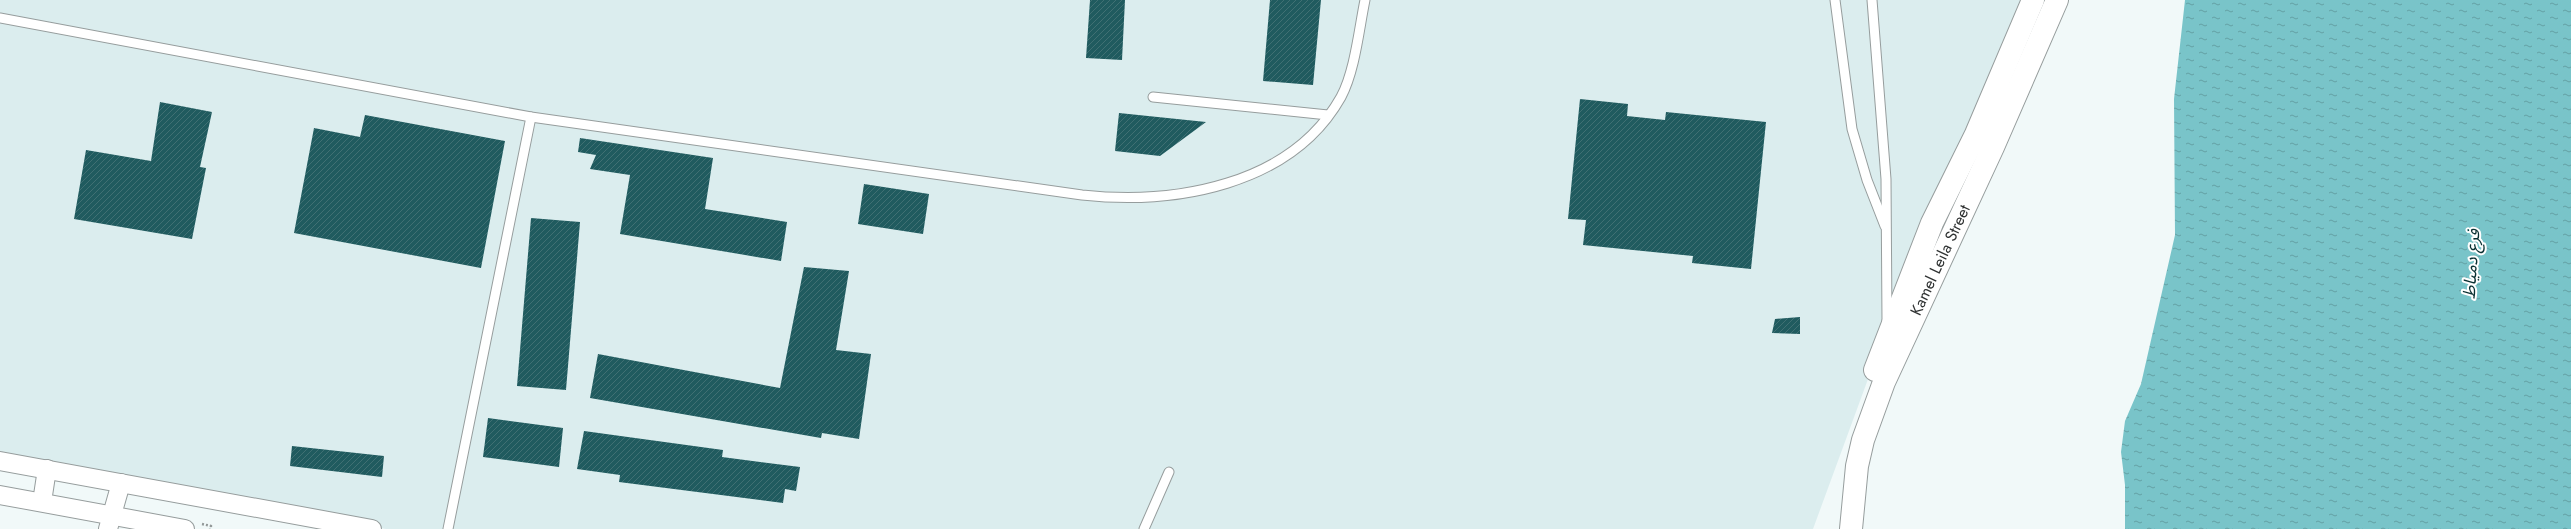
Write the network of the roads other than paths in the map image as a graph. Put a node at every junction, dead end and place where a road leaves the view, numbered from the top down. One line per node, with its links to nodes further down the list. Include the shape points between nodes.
1 (1365, 0): 8 (lane, via 1348,78)
2 (1835, 0): 10 (lane, via 1852,129 1867,180)
3 (1872, 0): 10 (lane, via 1884,127)
4 (2033, 0): 11 (street, Kamel Leila Street, via 1976,134 1932,223)
5 (2057, 0): 12 (street, Kamel Leila Street, via 1993,147)
6 (0, 18): 9 (lane)
7 (1153, 97): 8 (lane)
8 (1328, 115): 9 (lane, via 1299,146 1267,167 1217,186 1184,194 1129,199 1082,195)
9 (531, 117): 23 (lane)
10 (1887, 231): 11 (lane)
11 (1887, 339): 12 (street); 25 (street, Kamel Leila Street, via 1850,439 1842,482)
12 (1884, 382): 26 (street, Kamel Leila Street, via 1862,447)
13 (0, 461): 14 (street)
14 (47, 469): 16 (street); 18 (street)
15 (1169, 472): 24 (lane)
16 (121, 483): 19 (street); 20 (street)
17 (0, 495): 18 (street)
18 (42, 502): 19 (street)
19 (110, 522): 21 (street)
20 (338, 526): 22 (street)
21 (185, 529)
22 (372, 529)
23 (448, 529)
24 (1144, 529)
25 (1838, 529)
26 (1851, 529)

